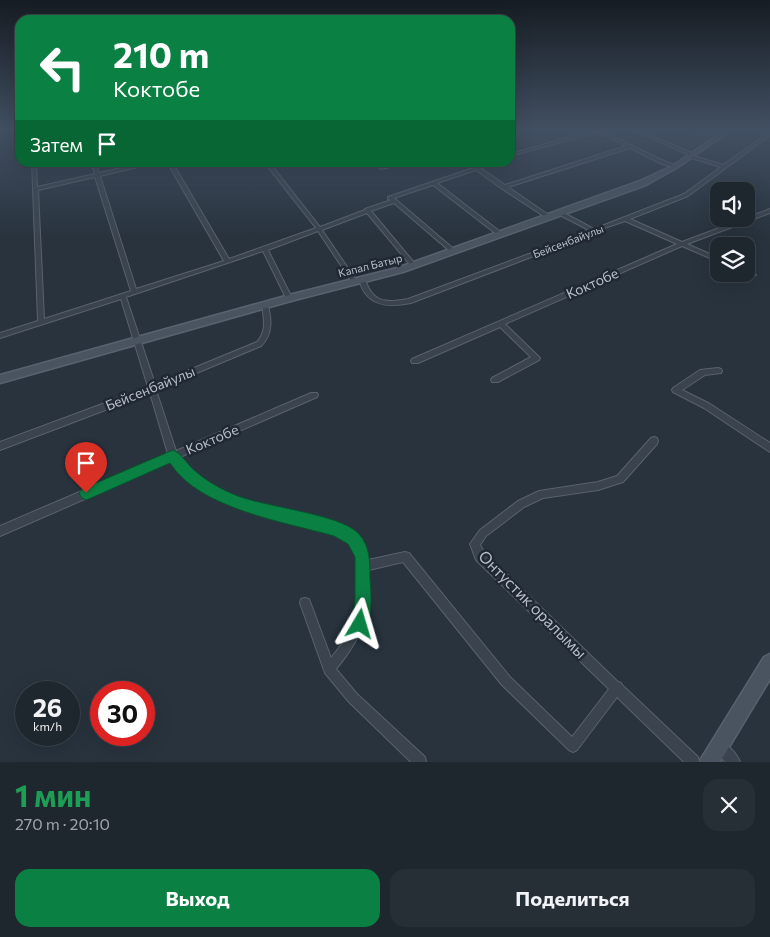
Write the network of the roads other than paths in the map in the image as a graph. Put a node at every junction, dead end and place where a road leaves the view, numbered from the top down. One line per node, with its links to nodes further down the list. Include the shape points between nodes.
1 (570, 166): 16 (street)
2 (676, 166): 21 (main road, Капал Батыр, via 643,183)
3 (720, 166): 12 (street)
4 (34, 167): 17 (street)
5 (94, 167): 14 (street)
6 (135, 167): 14 (street)
7 (172, 167): 31 (street)
8 (270, 167): 24 (street, Бейсенбайулы)
9 (386, 167): 13 (street)
10 (471, 167): 15 (street)
11 (474, 167): 16 (street)
12 (724, 167): 23 (street, Бейсенбайулы, via 686,195)
13 (382, 168)
14 (96, 176): 17 (street); 34 (street)
15 (433, 183): 18 (street); 26 (street)
16 (503, 187): 22 (street)
17 (35, 189): 38 (street)
18 (392, 199): 19 (street); 29 (street)
19 (367, 210): 24 (street); 32 (street)
20 (770, 211): 27 (street, Коктобе)
21 (560, 213): 22 (main road, Капал Батыр); 25 (street)
22 (548, 218): 26 (main road, Капал Батыр)
23 (625, 219): 25 (street, Бейсенбайулы); 27 (street)
24 (318, 228): 28 (street); 33 (street, Бейсенбайулы)
25 (592, 230): 33 (street, Бейсенбайулы, via 409,301 393,304 379,301 369,295)
26 (501, 235): 29 (main road, Капал Батыр)
27 (682, 244): 30 (street); 39 (street, Коктобе)
28 (265, 249): 31 (street); 36 (street)
29 (454, 252): 32 (main road, Капал Батыр)
30 (710, 256)
31 (228, 261): 34 (street)
32 (414, 266): 33 (main road, Капал Батыр)
33 (358, 280): 36 (main road, Капал Батыр)
34 (134, 292): 35 (street)
35 (123, 296): 38 (street); 41 (street)
36 (289, 298): 37 (main road, Капал Батыр)
37 (265, 305): 41 (main road, Капал Батыр); 46 (street, Бейсенбайулы, via 269,331 259,344)
38 (40, 323): 40 (street)
39 (500, 323): 42 (street, Коктобе); 45 (street, via 536,358)
40 (0, 336)
41 (137, 342): 44 (main road, Капал Батыр); 46 (street)
42 (416, 361)
43 (718, 371): 50 (street, via 703,372 676,390 707,406)
44 (0, 379)
45 (495, 380)
46 (151, 389): 49 (street, Бейсенбайулы); 51 (street)
47 (314, 395): 51 (street, Коктобе)
48 (654, 441): 57 (street, Онтустик оралымы, via 620,479 598,486 542,494 483,532 475,544 480,556)
49 (0, 446)
50 (770, 448)
51 (173, 455): 52 (street, Коктобе); 53 (street, via 190,476 234,502 347,534 359,546)
52 (0, 532)
53 (363, 566): 56 (street, via 360,624 352,642); 57 (street, via 404,557 506,681 573,746)
54 (305, 603): 56 (street)
55 (770, 663): 58 (main road)
56 (329, 669): 59 (street)
57 (616, 687): 60 (street, Онтустик оралымы)
58 (719, 746): 61 (main road); 62 (street)
59 (420, 762)
60 (693, 762)
61 (709, 762)
62 (734, 762)

